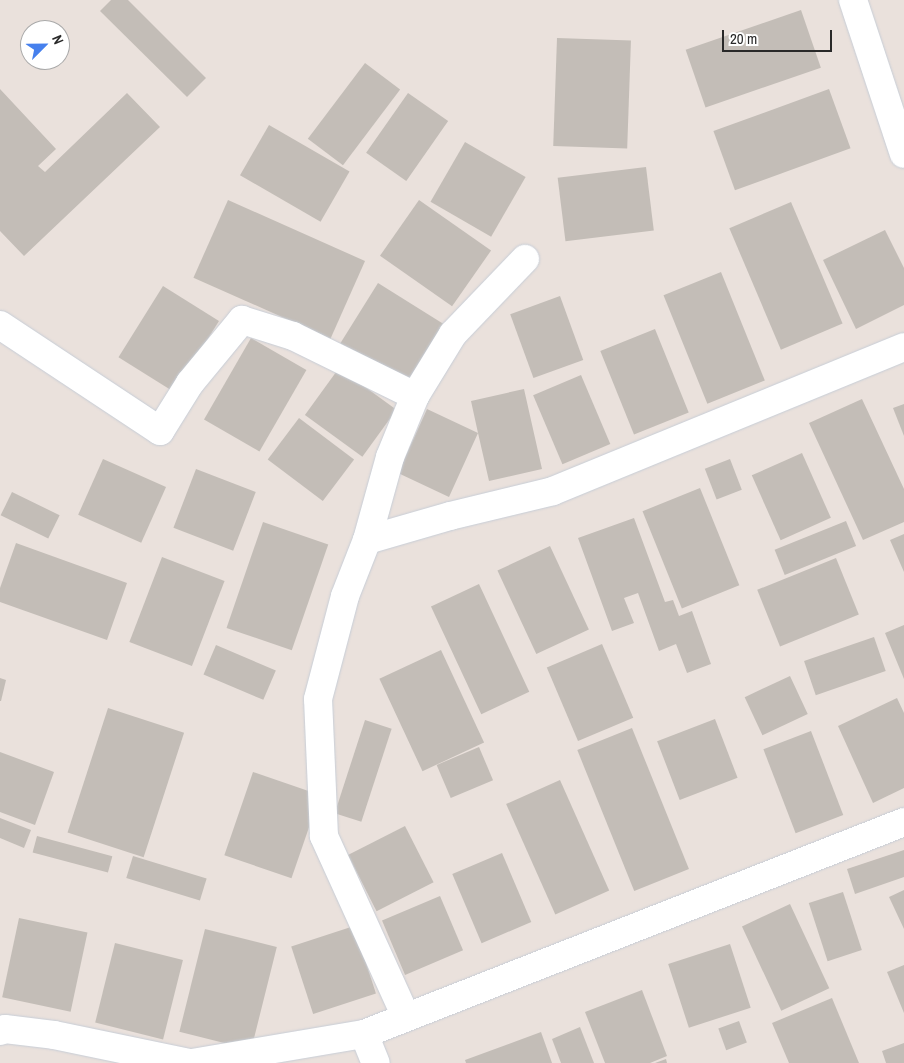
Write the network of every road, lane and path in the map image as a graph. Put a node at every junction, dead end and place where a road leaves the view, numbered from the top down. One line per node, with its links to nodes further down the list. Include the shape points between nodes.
1 (853, 0): 2 (street)
2 (904, 154)
3 (525, 259): 6 (street, via 453,334)
4 (0, 325): 6 (street, via 160,431 190,383 242,320 293,336)
5 (904, 347): 7 (street, via 552,491)
6 (415, 396): 7 (street, via 390,456)
7 (367, 540): 9 (street, via 345,596 318,699 324,836)
8 (904, 822): 9 (street)
9 (406, 1017): 11 (street)
10 (0, 1032): 12 (street, via 4,1029 54,1035)
11 (364, 1034): 12 (street); 13 (street)
12 (191, 1063)
13 (376, 1063)

